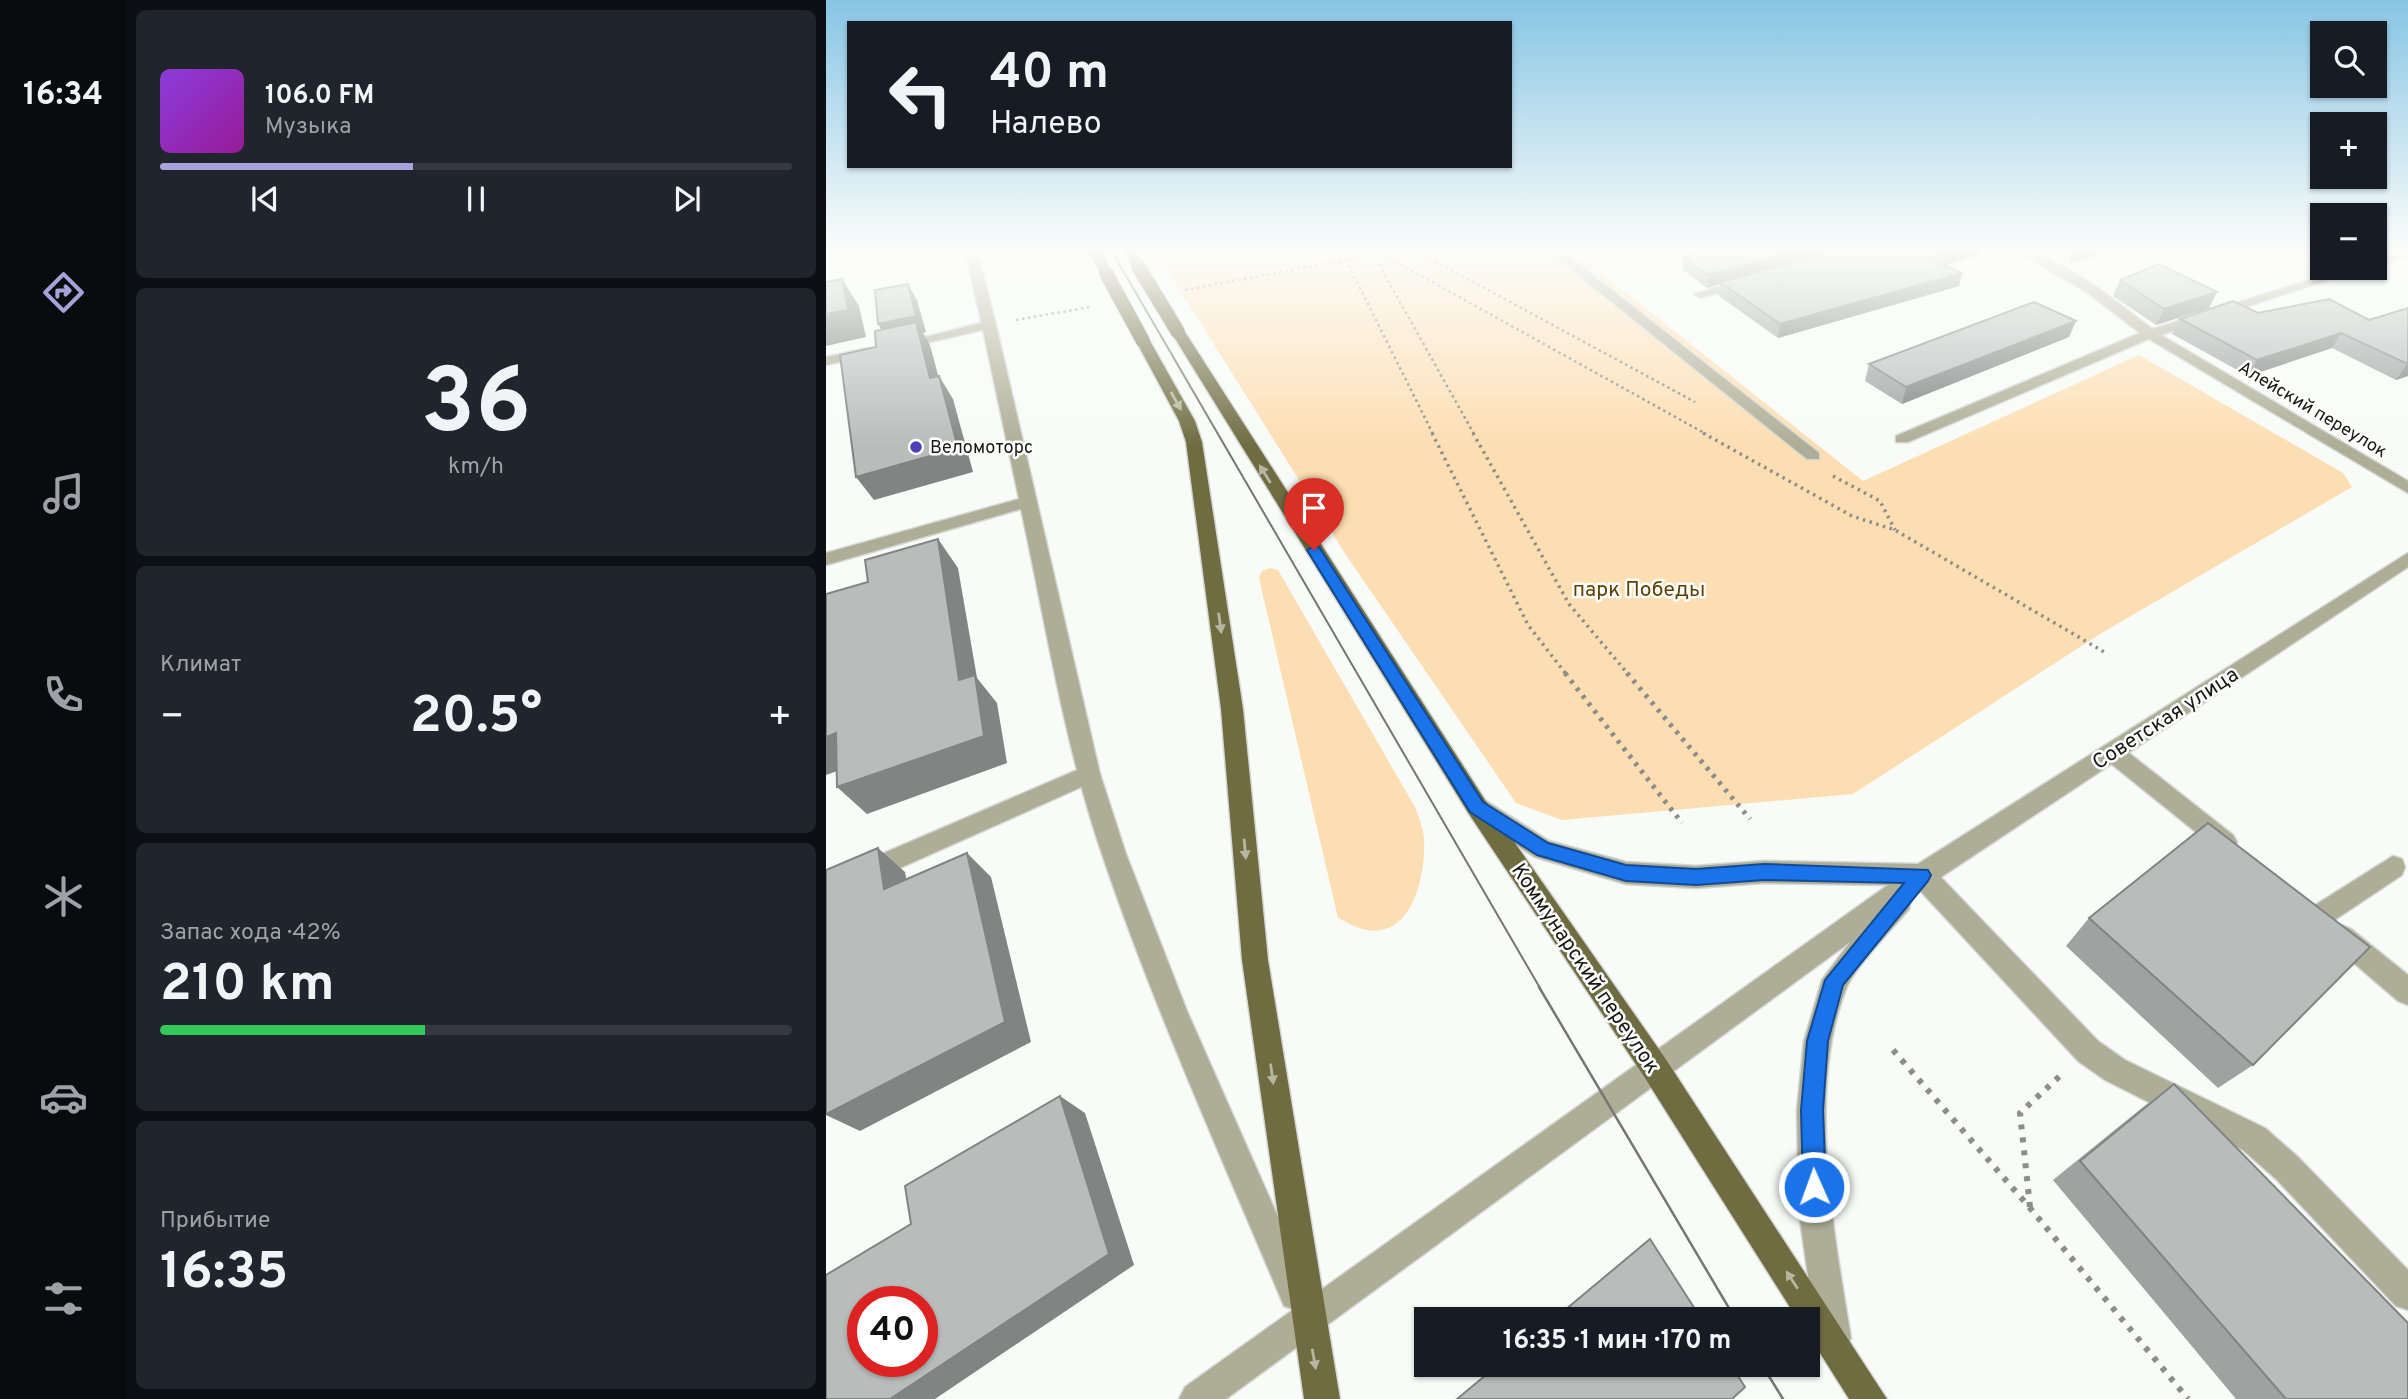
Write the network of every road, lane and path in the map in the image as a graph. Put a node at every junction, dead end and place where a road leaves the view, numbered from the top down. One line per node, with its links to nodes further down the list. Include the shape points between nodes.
1 (987, 315): 11 (street)
2 (1129, 315): 41 (main road, one-way to 41, bridge, via 1194,442 1232,709 1255,960)
3 (1168, 315): 26 (main road, Коммунарский переулок, one-way to 3, bridge)
4 (1374, 315): 28 (path, via 1528,625)
5 (1407, 315): 27 (path, via 1569,604)
6 (1492, 315): 20 (path, via 1852,516)
7 (1535, 315): 14 (path)
8 (1635, 315): 16 (street)
9 (2126, 315): 12 (street, Алейский переулок)
10 (2209, 315): 12 (street)
11 (989, 325): 13 (street); 19 (street)
12 (2150, 334): 15 (street); 18 (street, Алейский переулок)
13 (826, 361)
14 (1696, 402)
15 (1902, 439)
16 (1813, 456)
17 (1831, 475): 20 (path, via 1880,501)
18 (2408, 488)
19 (1028, 502): 21 (street); 25 (street)
20 (1895, 530): 23 (path)
21 (826, 559)
22 (2408, 559): 24 (street, Советская улица)
23 (2106, 653)
24 (2112, 752): 29 (street); 31 (street, Советская улица)
25 (1088, 775): 32 (street); 41 (street, via 1175,1015)
26 (1477, 807): 31 (street, via 1543,850 1626,873 1696,877 1764,872); 38 (main road, Коммунарский переулок)
27 (1750, 818)
28 (1682, 823)
29 (2243, 857)
30 (2393, 867): 34 (street)
31 (1922, 875): 37 (street); 38 (street); 42 (street, via 1835,980 1818,1041 1812,1110 1815,1213)
32 (826, 890)
33 (2296, 900): 34 (street)
34 (2318, 917): 35 (street)
35 (2408, 992)
36 (1893, 1049): 39 (path)
37 (2088, 1051): 39 (path, via 2020,1113); 40 (street, via 2115,1070 2254,1139)
38 (1655, 1068): 41 (street); 42 (main road, Коммунарский переулок, one-way to 38)
39 (2030, 1208): 46 (path)
40 (2408, 1294)
41 (1307, 1319): 43 (street); 44 (main road, one-way to 44)
42 (1835, 1347): 45 (main road, Коммунарский переулок)
43 (1197, 1399)
44 (1322, 1399)
45 (1869, 1399)
46 (2188, 1399)

